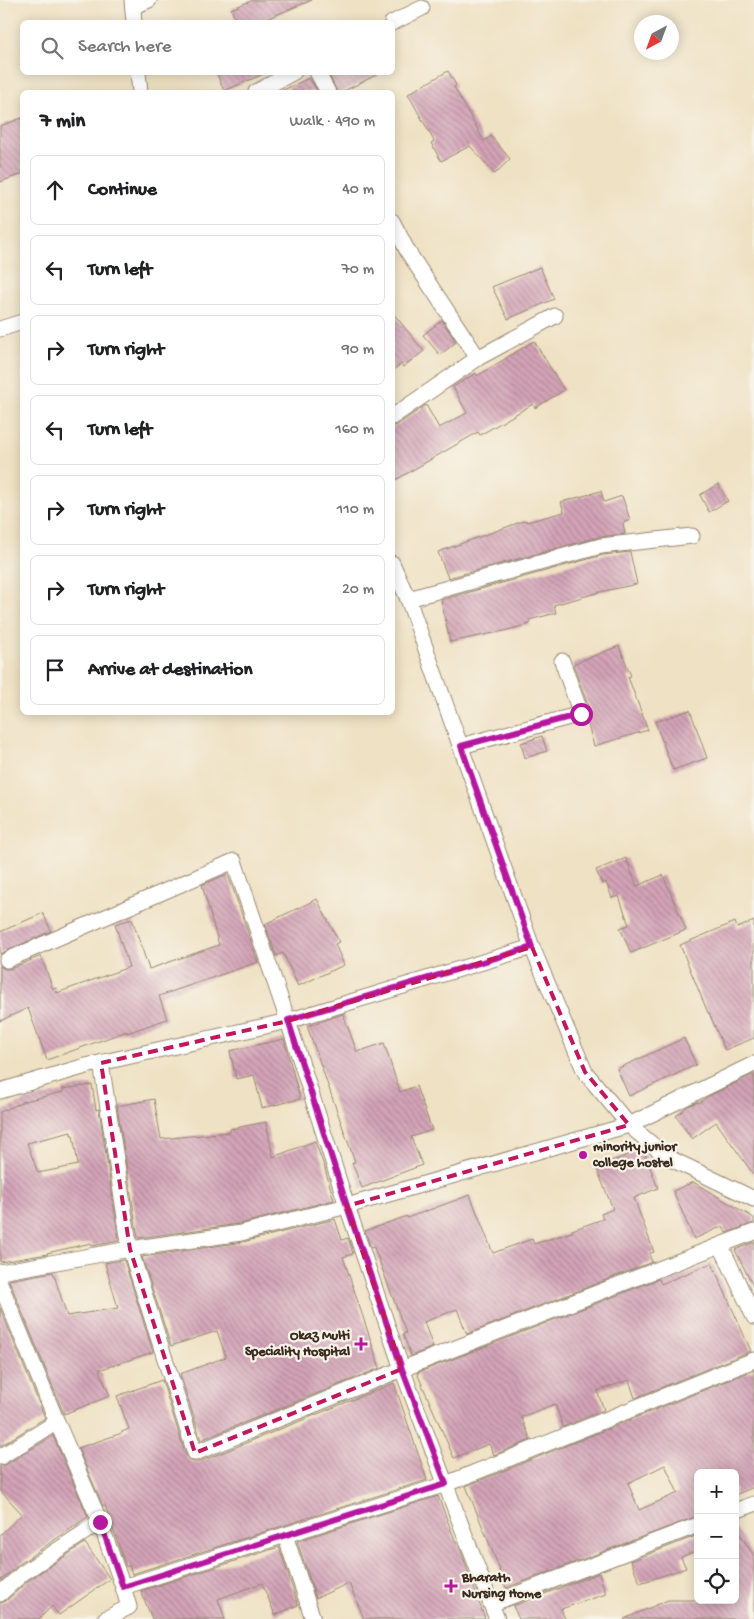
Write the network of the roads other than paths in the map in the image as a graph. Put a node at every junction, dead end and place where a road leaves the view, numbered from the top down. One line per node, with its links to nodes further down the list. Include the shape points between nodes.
1 (149, 0): 3 (street)
2 (422, 8): 4 (street)
3 (133, 10)
4 (395, 22)
5 (138, 75): 8 (street)
6 (288, 75): 9 (street)
7 (320, 75): 10 (street)
8 (140, 90)
9 (260, 90)
10 (327, 90)
11 (395, 227): 15 (street)
12 (555, 316): 15 (street)
13 (20, 323): 14 (street)
14 (0, 329)
15 (478, 358): 16 (street)
16 (395, 416)
17 (692, 536): 19 (street, via 601,546)
18 (395, 570): 19 (street)
19 (408, 600): 21 (street)
20 (562, 661): 21 (street, via 581,714)
21 (461, 746): 22 (street)
22 (532, 947): 24 (street); 28 (street, via 586,1072)
23 (6, 960): 24 (street, via 234,862)
24 (288, 1020): 25 (street); 30 (street)
25 (101, 1063): 27 (street); 33 (street)
26 (754, 1064): 28 (street)
27 (0, 1091)
28 (629, 1125): 29 (street, via 667,1157); 30 (street)
29 (754, 1199)
30 (347, 1206): 33 (street, via 241,1233); 38 (street)
31 (754, 1232): 32 (street)
32 (721, 1246): 36 (street); 38 (street)
33 (130, 1249): 34 (street); 38 (street, via 195,1453)
34 (0, 1272)
35 (0, 1283): 39 (street)
36 (754, 1317)
37 (754, 1360): 41 (street)
38 (402, 1369): 41 (street)
39 (57, 1422): 40 (street); 44 (street)
40 (0, 1457)
41 (446, 1484): 46 (street); 49 (street)
42 (754, 1504): 43 (street)
43 (739, 1510)
44 (100, 1522): 47 (street); 48 (street, via 22,1573)
45 (694, 1527): 49 (street)
46 (285, 1535): 47 (street); 52 (street)
47 (123, 1587): 50 (street)
48 (0, 1594)
49 (491, 1604): 53 (street)
50 (132, 1613): 51 (street)
51 (105, 1619)
52 (313, 1619)
53 (497, 1619)

